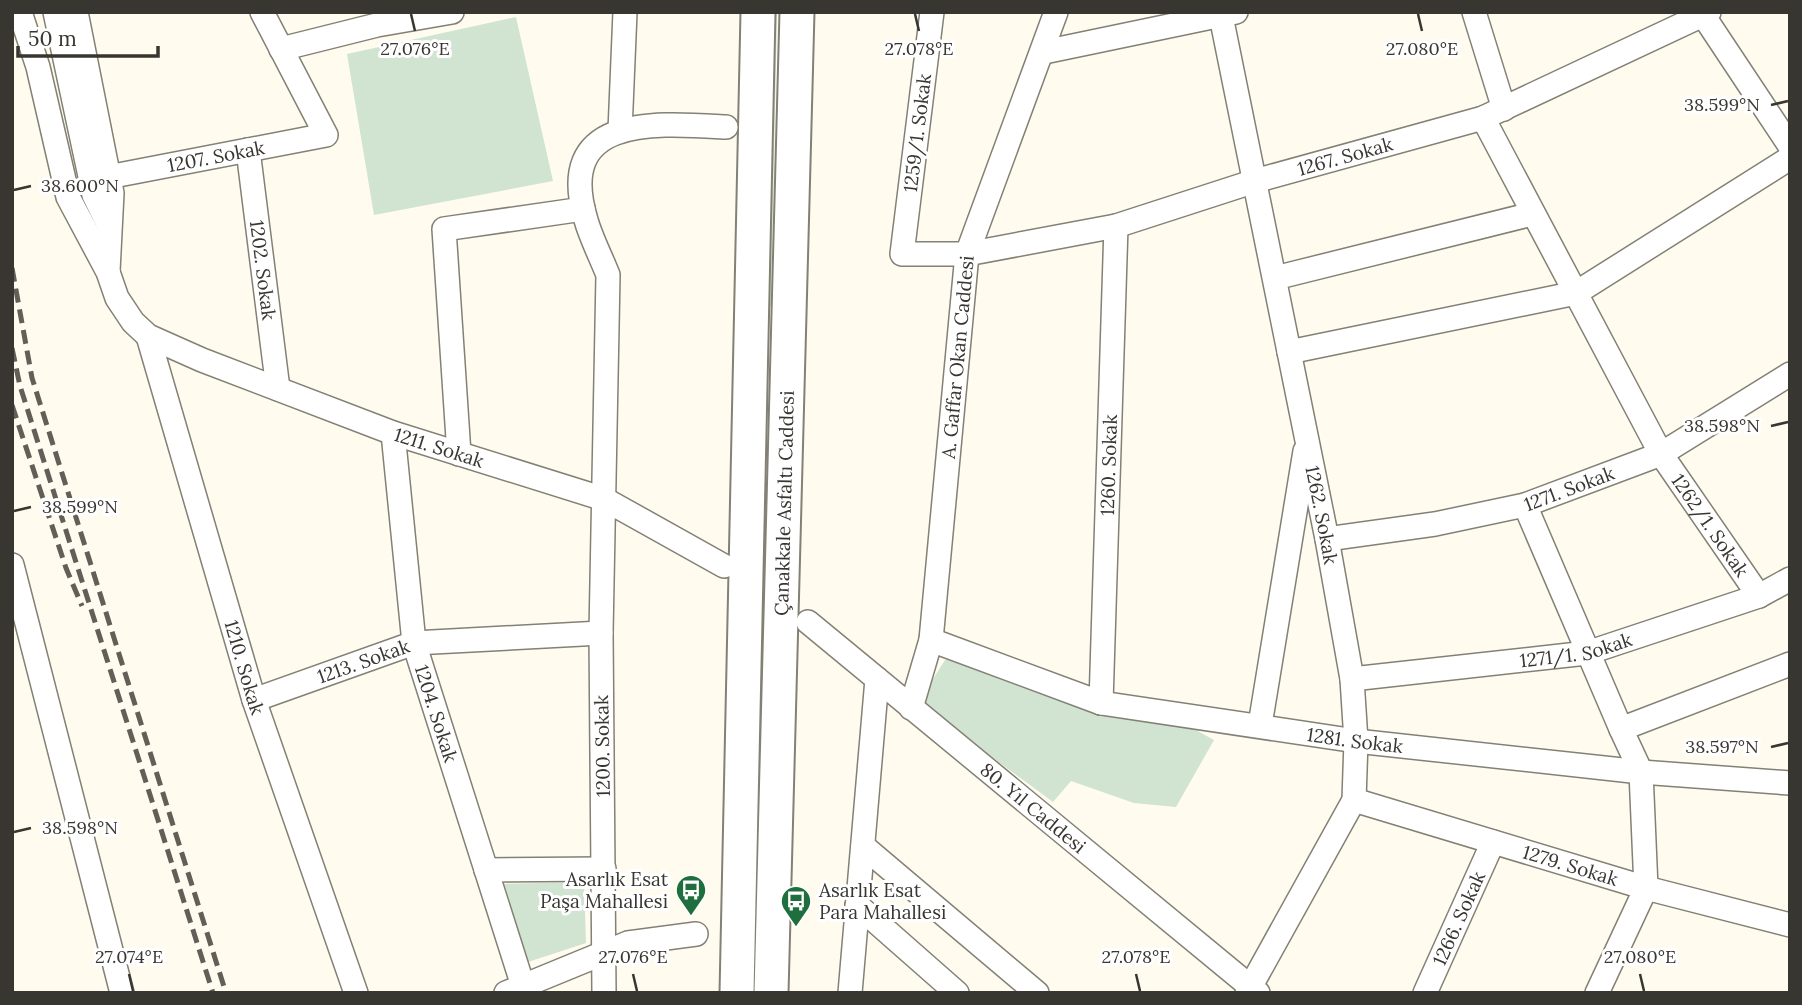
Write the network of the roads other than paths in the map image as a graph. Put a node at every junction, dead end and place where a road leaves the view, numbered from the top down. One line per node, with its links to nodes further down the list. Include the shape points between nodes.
1 (20, 12): 29 (street, via 45,91 68,197)
2 (44, 12): 29 (street, via 83,191)
3 (55, 12): 30 (street, via 94,195)
4 (76, 12): 25 (street)
5 (262, 12): 16 (street)
6 (452, 12): 15 (street)
7 (625, 12): 21 (street)
8 (758, 12): 84 (highway, Çanakkale Asfaltı Caddesi)
9 (797, 12): 85 (highway, Çanakkale Asfaltı Caddesi)
10 (932, 12): 32 (street, 1259/1. Sokak)
11 (1474, 12): 18 (street)
12 (1704, 13): 18 (street, 1267. Sokak); 22 (street)
13 (1058, 14): 17 (street, A. Gaffar Okan Caddesi)
14 (1228, 14): 17 (street); 26 (street, 1262. Sokak)
15 (376, 19): 16 (street)
16 (281, 49): 23 (street, 1207. Sokak, via 326,135)
17 (1044, 52): 33 (street, A. Gaffar Okan Caddesi)
18 (1504, 109): 19 (street, 1267. Sokak)
19 (1483, 118): 26 (street, 1267. Sokak); 28 (street, 1262/1. Sokak)
20 (726, 127): 21 (street, via 661,124)
21 (620, 131): 27 (street, 1200. Sokak, via 599,142 582,159)
22 (1790, 146)
23 (248, 150): 25 (street, 1207. Sokak); 40 (street, 1202. Sokak)
24 (1790, 158): 36 (street)
25 (108, 177): 30 (street, via 112,193)
26 (1255, 181): 31 (street, 1267. Sokak); 35 (street, 1262. Sokak)
27 (583, 209): 43 (street, via 444,229); 45 (street, 1200. Sokak, via 608,275)
28 (1532, 214): 35 (street); 36 (street, 1262/1. Sokak)
29 (83, 226): 34 (street)
30 (109, 226): 34 (street)
31 (1116, 226): 33 (street, 1267. Sokak); 61 (street, 1260. Sokak)
32 (902, 254): 33 (street, 1267. Sokak)
33 (967, 254): 54 (street, A. Gaffar Okan Caddesi)
34 (108, 272): 37 (street, via 125,310)
35 (1275, 278): 38 (street, 1262. Sokak)
36 (1576, 293): 38 (street); 44 (street, 1262/1. Sokak)
37 (148, 336): 40 (street, 1211. Sokak); 60 (street, 1210. Sokak)
38 (1289, 352): 42 (street, 1262. Sokak)
39 (1790, 374): 44 (street, 1271. Sokak)
40 (278, 389): 41 (street, 1211. Sokak)
41 (393, 433): 43 (street, 1211. Sokak); 55 (street, 1204. Sokak)
42 (1307, 438): 47 (street, 1262. Sokak); 63 (street)
43 (459, 454): 45 (street, 1211. Sokak)
44 (1661, 454): 46 (street, 1271. Sokak); 51 (street, 1262/1. Sokak)
45 (604, 499): 49 (street, 1211. Sokak); 53 (street, 1200. Sokak)
46 (1525, 505): 47 (street, 1271. Sokak); 56 (street)
47 (1327, 539): 59 (street, 1262. Sokak)
48 (12, 565): 81 (street)
49 (724, 566)
50 (1790, 579): 51 (street, 1271/1. Sokak)
51 (1759, 596): 56 (street, 1271/1. Sokak)
52 (808, 622): 58 (street, 80. Yıl Caddesi)
53 (601, 633): 55 (street, 1213. Sokak); 71 (street, 1200. Sokak)
54 (931, 640): 61 (street, 1281. Sokak); 62 (street, A. Gaffar Okan Caddesi)
55 (414, 643): 60 (street, 1213. Sokak); 72 (street, 1204. Sokak)
56 (1587, 653): 59 (street, 1271/1. Sokak); 64 (street)
57 (1790, 664): 64 (street)
58 (877, 679): 62 (street, 80. Yıl Caddesi); 70 (street)
59 (1352, 679): 65 (street, 1262. Sokak)
60 (254, 700): 82 (street, 1210. Sokak)
61 (1101, 703): 63 (street, 1281. Sokak)
62 (911, 708): 79 (street, 80. Yıl Caddesi)
63 (1260, 725): 65 (street, 1281. Sokak)
64 (1621, 729): 66 (street)
65 (1356, 741): 66 (street, 1281. Sokak); 68 (street, 1262. Sokak)
66 (1641, 772): 67 (street, 1281. Sokak); 73 (street)
67 (1790, 783)
68 (1354, 800): 69 (street, 1279. Sokak); 79 (street, 1262. Sokak)
69 (1493, 842): 73 (street, 1279. Sokak); 88 (street, 1266. Sokak)
70 (863, 846): 74 (street); 87 (street)
71 (604, 869): 72 (street); 77 (street, 1200. Sokak)
72 (486, 870): 78 (street, 1204. Sokak)
73 (1647, 888): 75 (street, 1279. Sokak); 89 (street)
74 (857, 905): 80 (street); 86 (street)
75 (1790, 925)
76 (696, 934): 77 (street, via 628,943)
77 (604, 952): 78 (street); 83 (street, 1200. Sokak)
78 (514, 989)
79 (1252, 991)
80 (851, 992)
81 (122, 993)
82 (356, 993)
83 (604, 993)
84 (737, 993)
85 (771, 993)
86 (957, 993)
87 (1037, 993)
88 (1425, 993)
89 (1597, 993)

